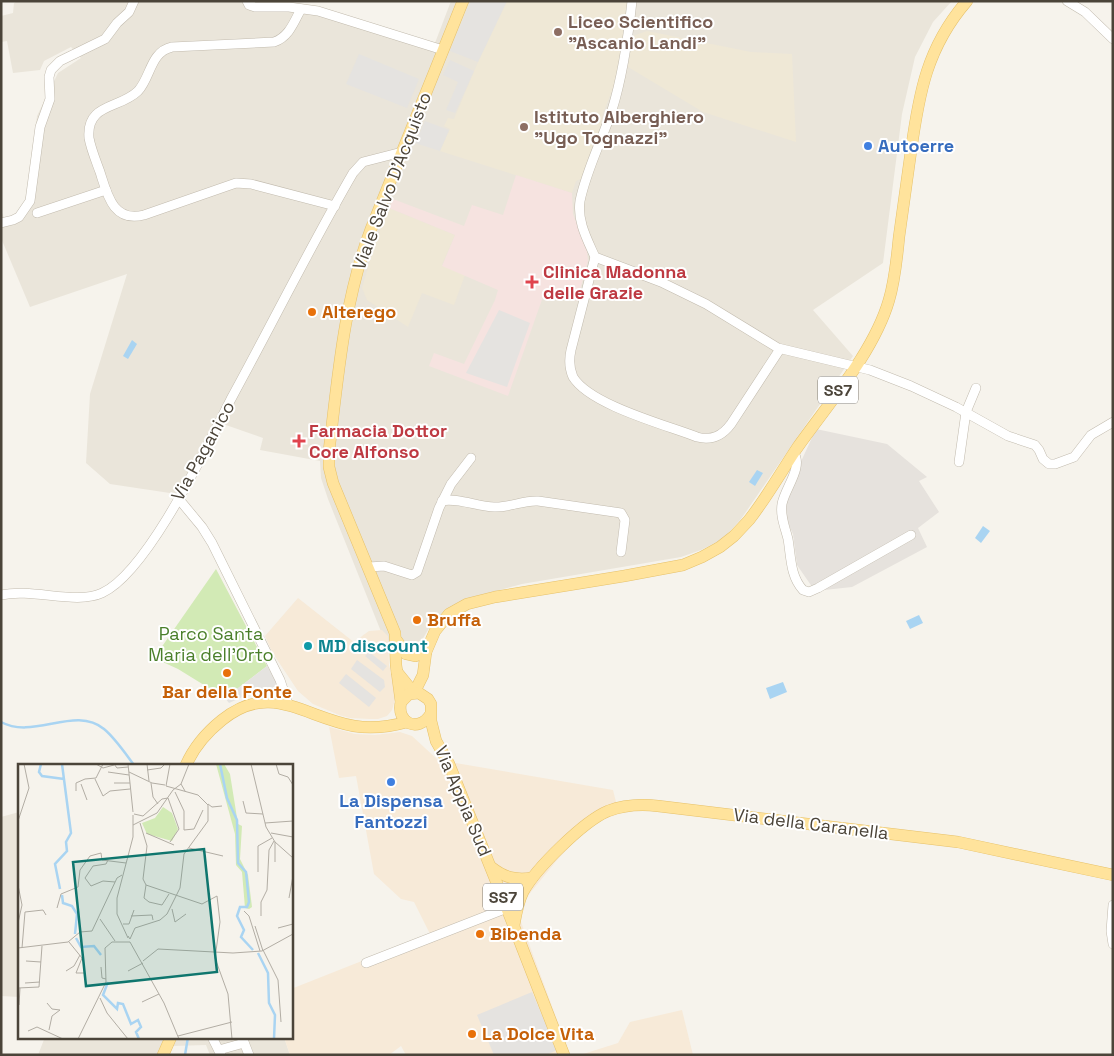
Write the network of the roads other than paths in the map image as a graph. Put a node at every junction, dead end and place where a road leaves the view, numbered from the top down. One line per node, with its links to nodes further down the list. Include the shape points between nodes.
1 (134, 1): 14 (street, via 129,12 105,39 60,61 51,70 50,99 40,127 30,201 19,217)
2 (247, 1): 7 (street, via 255,7)
3 (463, 1): 9 (main road, Viale Salvo D'Acquisto)
4 (632, 1): 15 (street, via 620,84 580,201 581,223)
5 (967, 1): 17 (main road, SS7, via 944,31 924,76 890,294 879,325)
6 (1067, 1): 8 (street, via 1086,12)
7 (301, 8): 9 (street); 11 (street, via 288,33 276,42 172,47 160,53 136,92 101,110 91,122 90,143)
8 (1113, 39)
9 (443, 50): 10 (main road, Viale Salvo D'Acquisto)
10 (402, 152): 12 (street, Via Paganico, via 361,164 351,175); 28 (main road, Viale Salvo D'Acquisto, via 356,273 344,331 330,450 329,467 333,483)
11 (106, 190): 12 (street, via 115,207 131,217 144,216 239,183); 13 (street)
12 (335, 206): 24 (street, Via Paganico)
13 (37, 213)
14 (1, 223)
15 (595, 257): 16 (street, via 700,301); 16 (street, via 570,365 577,381 606,402 697,436 714,438 729,427)
16 (780, 349): 17 (street)
17 (855, 367): 19 (street, via 901,381); 21 (main road, SS7)
18 (976, 388): 19 (street)
19 (966, 412): 20 (street, via 1008,436 1035,445 1045,462 1053,464 1074,457 1091,435); 23 (street)
20 (1113, 422)
21 (794, 453): 26 (street, via 796,466 784,496 782,514 792,568 803,590 808,592 818,588); 31 (main road, SS7, via 749,520 727,542 707,555 670,568 476,602 444,619)
22 (471, 458): 25 (street)
23 (959, 462)
24 (178, 498): 29 (street, Via Paganico, via 136,562 121,580 104,592 77,597 29,593); 36 (street, via 212,543 282,683)
25 (442, 501): 27 (street, via 500,508 532,500 619,513 625,520); 28 (street, via 417,576 384,566)
26 (911, 535)
27 (621, 552)
28 (369, 567): 30 (main road, Viale Salvo D'Acquisto, via 392,622)
29 (1, 595)
30 (396, 641): 31 (main road, via 406,654 415,656); 33 (main road, Viale Salvo D'Acquisto)
31 (426, 652): 32 (main road, SS7)
32 (425, 668): 34 (main road, SS7); 35 (main road, SS7)
33 (398, 672): 34 (main road); 37 (main road, Viale Salvo D'Acquisto)
34 (414, 693): 35 (main road); 37 (main road)
35 (428, 699): 38 (main road, SS7)
36 (288, 704): 40 (main road, via 352,726); 42 (main road, via 258,702 234,711 204,737)
37 (400, 705): 39 (main road, SS7, via 403,718); 40 (main road, via 390,718)
38 (430, 715): 39 (main road, via 423,723); 41 (main road, Via Appia Sud / SS7)
39 (412, 723): 40 (main road); 41 (main road, SS7)
40 (374, 727)
41 (436, 741): 43 (main road, Via Appia Sud / SS7, via 449,764)
42 (187, 764)
43 (491, 867): 45 (main road, via 508,878); 46 (main road, Via Appia Sud / SS7)
44 (1113, 875): 45 (main road, Via della Caranella, via 952,842 638,805 615,808 591,821)
45 (532, 878): 46 (main road, Via della Caranella); 49 (main road, Via della Caranella, via 520,900)
46 (502, 896): 48 (main road, Via Appia Sud / SS7)
47 (1113, 905): 50 (street)
48 (507, 908): 49 (main road, Via Appia Sud / SS7); 51 (street)
49 (514, 925): 58 (main road, Via Appia Sud / SS7)
50 (1113, 944)
51 (366, 963)
52 (170, 1038): 56 (main road)
53 (212, 1038): 55 (street)
54 (243, 1040): 55 (street); 57 (street)
55 (220, 1053)
56 (163, 1055)
57 (249, 1055)
58 (564, 1055)

